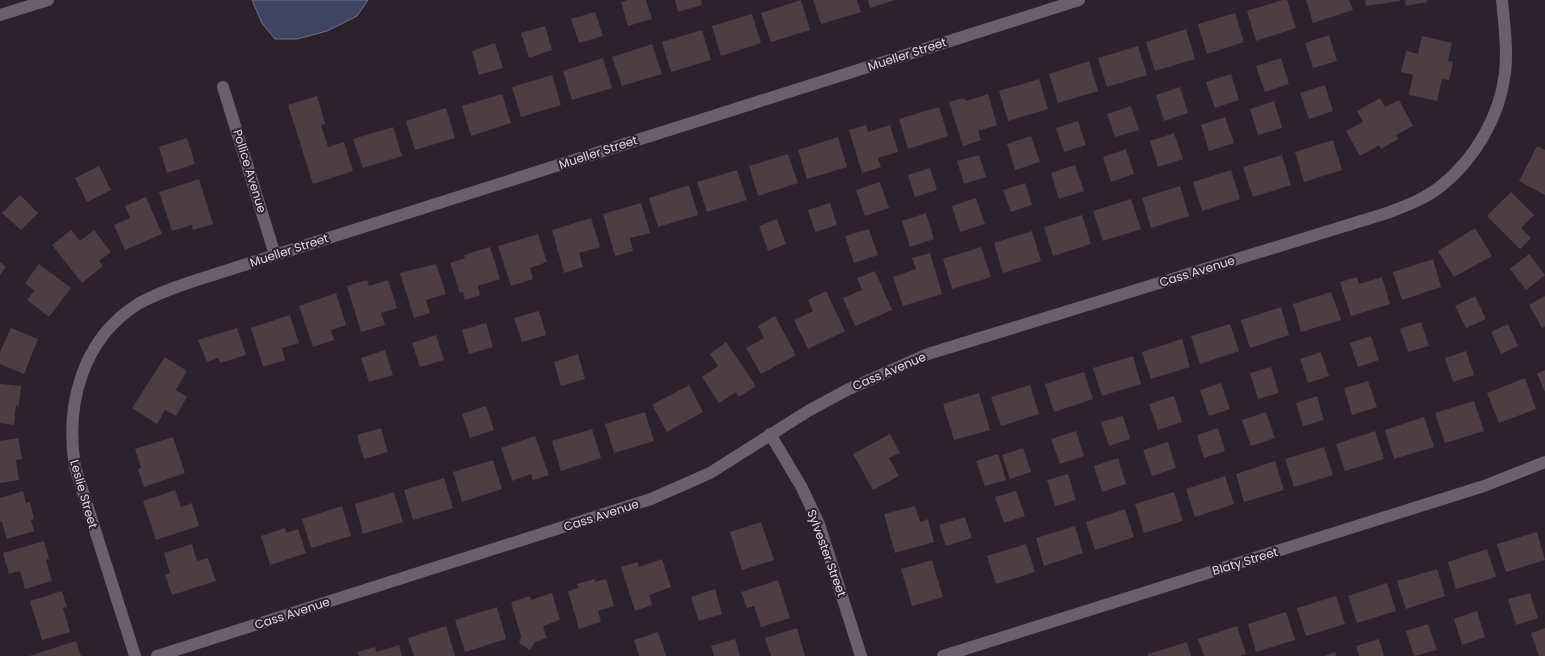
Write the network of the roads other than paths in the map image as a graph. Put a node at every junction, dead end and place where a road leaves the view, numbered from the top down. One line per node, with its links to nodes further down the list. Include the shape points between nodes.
1 (48, 0): 4 (street)
2 (1079, 0): 6 (street, Mueller Street)
3 (1502, 0): 8 (street, Cass Avenue, via 1506,41 1505,73 1498,106 1481,140 1462,165 1440,186 1416,201 1386,213 928,354 847,390)
4 (0, 15)
5 (224, 87): 6 (street, Pollice Avenue)
6 (275, 254): 7 (street, Mueller Street, via 168,290 138,304)
7 (122, 316): 10 (street, Leslie Street, via 90,355 79,379 72,415 72,448 75,467)
8 (770, 434): 11 (street, Cass Avenue, via 710,473 651,499); 12 (street, Sylvester Street, via 819,524)
9 (1545, 462): 13 (street, Blaty Street, via 1484,486)
10 (135, 656)
11 (157, 656)
12 (861, 656)
13 (943, 656)

